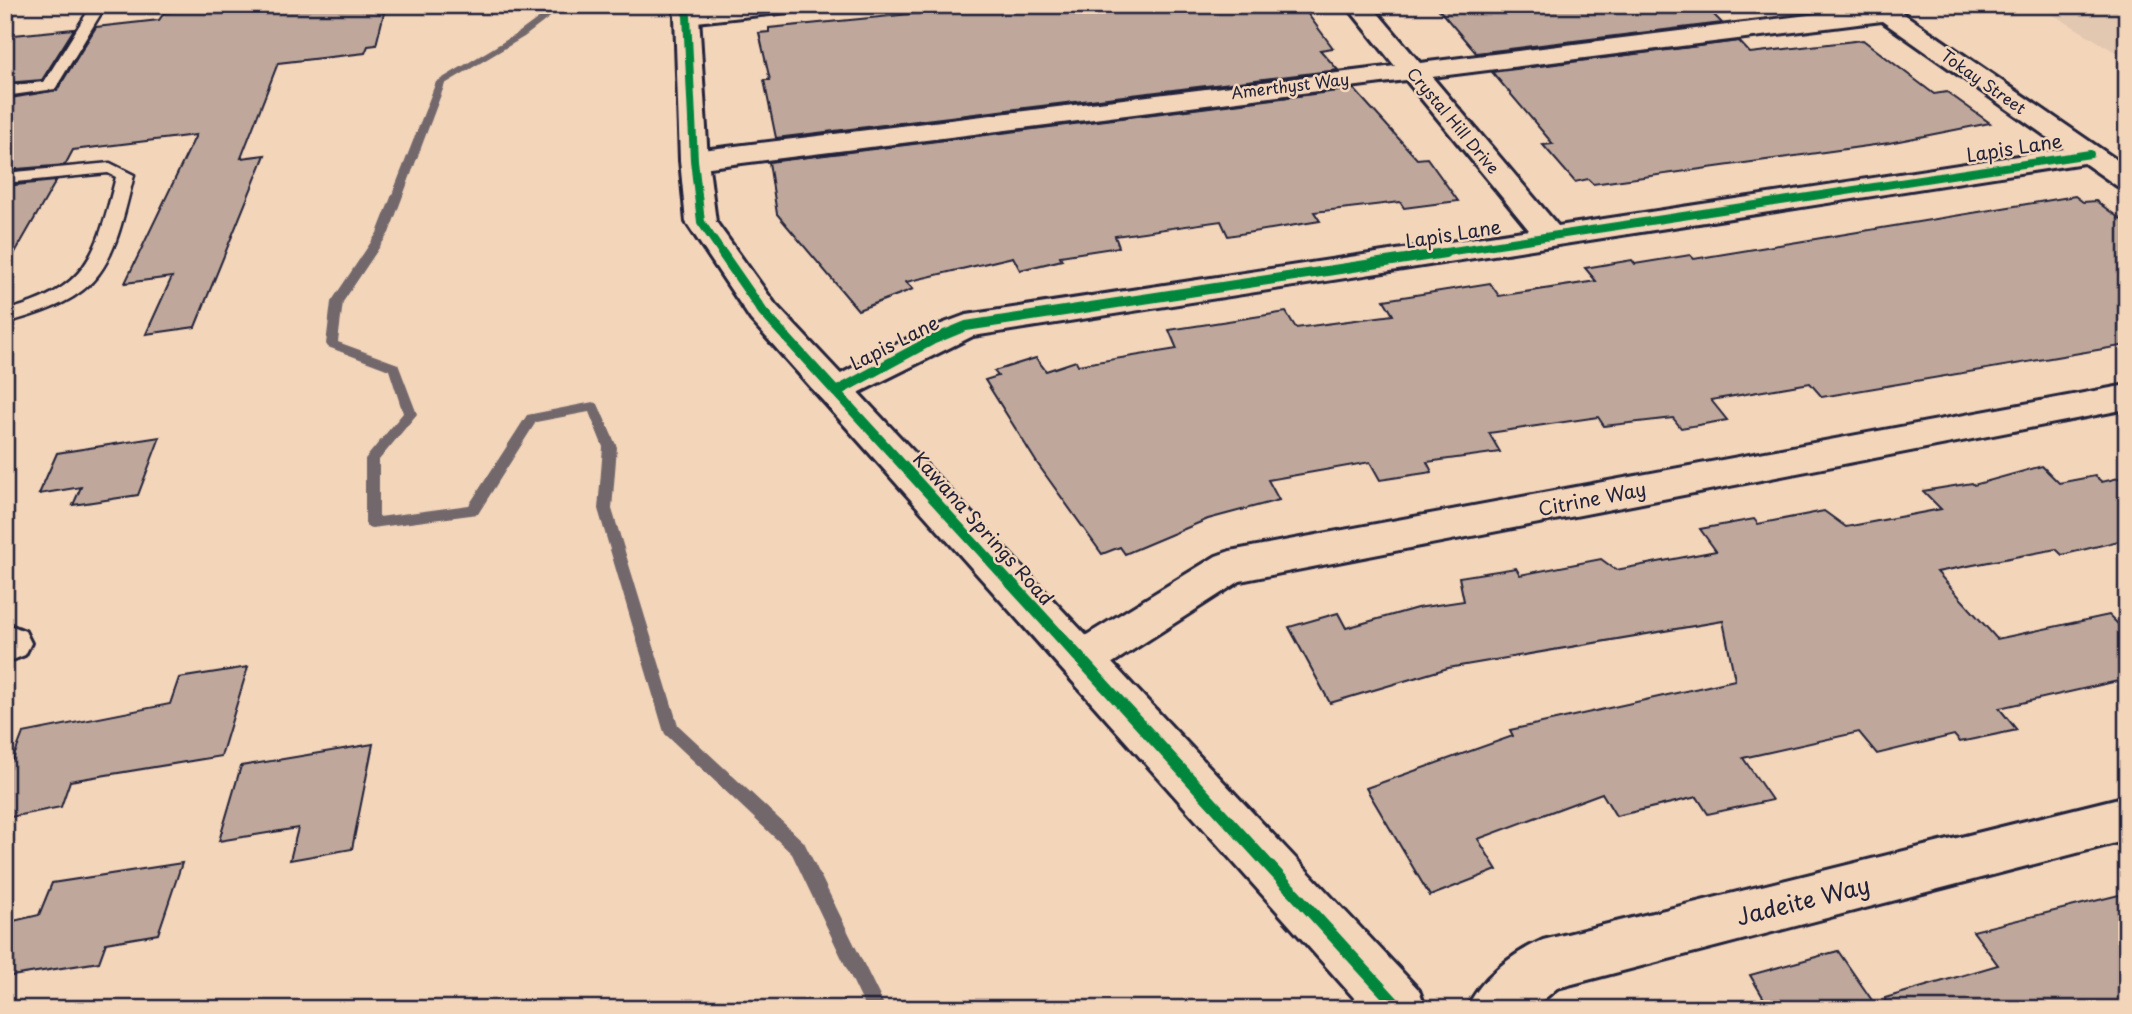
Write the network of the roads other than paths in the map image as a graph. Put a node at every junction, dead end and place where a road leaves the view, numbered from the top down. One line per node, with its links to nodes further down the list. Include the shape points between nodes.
1 (99, 5): 7 (lane, via 49,86)
2 (789, 5): 5 (street)
3 (1359, 5): 6 (street, Crystal Hill Drive)
4 (1881, 9): 6 (street, Amerthyst Way); 8 (street, Tokay Street)
5 (685, 10): 9 (street, Kawana Springs Road)
6 (1412, 69): 9 (street, Amerthyst Way); 12 (street, Crystal Hill Drive)
7 (5, 91)
8 (2090, 154): 11 (street, Tokay Street); 12 (street, Lapis Lane)
9 (694, 160): 14 (street, Kawana Springs Road, via 701,222 763,312)
10 (5, 178): 13 (lane, via 110,168 125,175 108,246 89,277 65,298 33,312)
11 (2127, 180)
12 (1549, 236): 14 (street, Lapis Lane, via 966,326)
13 (5, 317)
14 (836, 392): 16 (street, Kawana Springs Road)
15 (2127, 397): 16 (street, Citrine Way, via 1230,567)
16 (1082, 660): 18 (street, Kawana Springs Road)
17 (2127, 818): 19 (street, Jadeite Way, via 1543,966)
18 (1400, 1009)
19 (1493, 1009)

